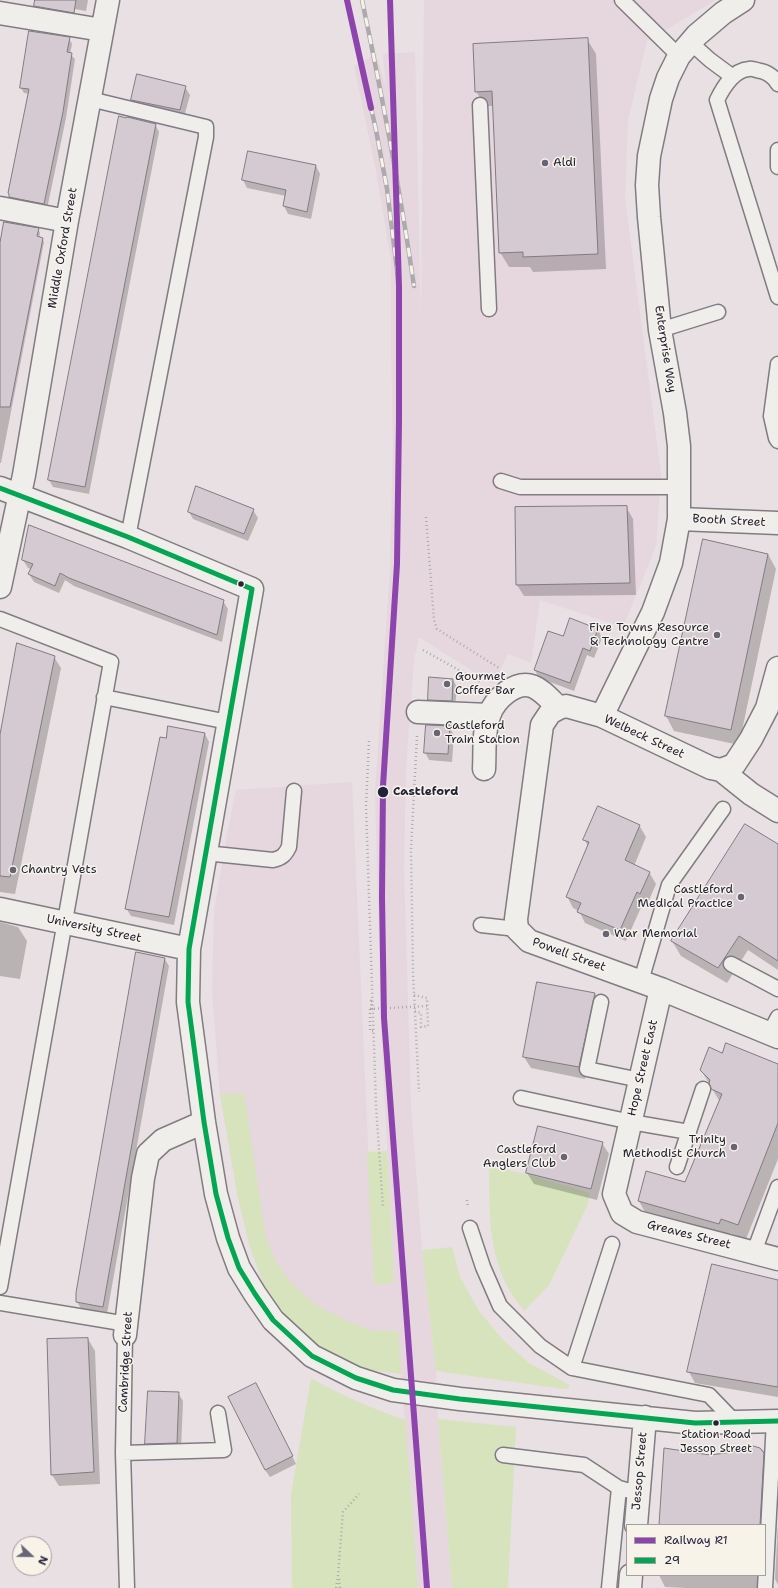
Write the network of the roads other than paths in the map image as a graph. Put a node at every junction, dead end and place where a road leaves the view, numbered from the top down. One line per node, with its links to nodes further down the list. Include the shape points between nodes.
1 (108, 0): 5 (street, Middle Oxford Street)
2 (622, 0): 6 (lane)
3 (743, 0): 6 (street, Enterprise Way, via 723,13)
4 (0, 13): 5 (street)
5 (102, 30): 9 (street, Middle Oxford Street)
6 (685, 49): 7 (lane, via 710,60); 18 (street, Enterprise Way, via 668,78 649,156 649,217)
7 (733, 76): 8 (lane, via 749,69 765,72 775,78); 15 (lane, via 722,88 717,100)
8 (778, 84)
9 (90, 99): 14 (street, Middle Oxford Street); 26 (lane, via 206,127)
10 (480, 105): 16 (lane)
11 (778, 150): 12 (lane)
12 (778, 167)
13 (0, 208): 14 (street)
14 (67, 221): 23 (street, Middle Oxford Street)
15 (778, 297)
16 (489, 309)
17 (718, 312): 18 (lane)
18 (660, 330): 22 (street, Enterprise Way, via 679,446)
19 (778, 364): 20 (lane, via 771,416)
20 (778, 440)
21 (501, 481): 22 (lane, via 520,486)
22 (679, 487): 24 (street, Enterprise Way)
23 (10, 492): 26 (street); 27 (street, Middle Oxford Street)
24 (679, 519): 25 (street, Booth Street); 34 (street, Enterprise Way, via 671,563 653,612)
25 (778, 523)
26 (128, 537): 35 (street, via 252,589)
27 (0, 585)
28 (0, 619): 30 (lane, via 111,662)
29 (778, 668): 37 (street, via 767,708 751,739 734,765)
30 (104, 697): 35 (lane); 43 (lane)
31 (562, 707): 33 (street, via 537,688 526,684 510,690 499,698); 34 (street, Welbeck Street); 45 (street, via 550,713 542,725 516,919)
32 (418, 712): 33 (street)
33 (489, 716): 36 (street)
34 (602, 716): 37 (street, Welbeck Street, via 711,768)
35 (228, 722): 41 (street)
36 (484, 769)
37 (721, 770): 40 (street, Welbeck Street)
38 (294, 792): 41 (lane, via 289,847 281,858 273,860)
39 (724, 809): 48 (lane, via 669,885)
40 (778, 811)
41 (205, 853): 46 (street)
42 (0, 908): 43 (street, University Street)
43 (64, 922): 46 (street, University Street); 65 (lane)
44 (481, 925): 45 (lane)
45 (517, 929): 48 (street, Powell Street, via 529,941)
46 (189, 948): 55 (street, via 188,1002)
47 (731, 964): 49 (lane)
48 (651, 985): 51 (street, Powell Street); 52 (street, Hope Street East)
49 (778, 989)
50 (601, 1002): 52 (lane, via 587,1069)
51 (775, 1029)
52 (640, 1080): 56 (street, Hope Street East)
53 (703, 1089): 57 (lane)
54 (521, 1098): 56 (lane)
55 (204, 1122): 67 (street, Cambridge Street, via 163,1140 148,1154); 70 (street, via 216,1194 239,1268 273,1320 312,1356 356,1378 393,1390)
56 (631, 1122): 57 (lane); 60 (street, Hope Street East)
57 (689, 1132): 58 (lane)
58 (677, 1168)
59 (778, 1187): 63 (lane)
60 (614, 1194): 63 (street, Greaves Street, via 622,1213 637,1222)
61 (470, 1228): 68 (lane, via 500,1306 540,1346)
62 (612, 1244): 68 (lane)
63 (754, 1252): 64 (street, Greaves Street)
64 (778, 1259)
65 (0, 1287)
66 (0, 1303): 67 (lane)
67 (126, 1330): 73 (lane, Cambridge Street)
68 (572, 1368): 72 (lane, via 709,1394)
69 (218, 1413): 73 (lane, via 224,1450)
70 (644, 1417): 72 (street, via 695,1423); 75 (street, Jessop Street)
71 (776, 1421): 72 (street); 77 (lane)
72 (735, 1422)
73 (123, 1453): 80 (lane, Cambridge Street)
74 (504, 1455): 75 (lane, via 584,1465)
75 (628, 1490): 76 (street, Jessop Street); 81 (lane)
76 (636, 1524)
77 (766, 1573)
78 (631, 1576): 82 (street)
79 (766, 1576): 83 (lane)
80 (127, 1588)
81 (609, 1588)
82 (630, 1588)
83 (765, 1588)

